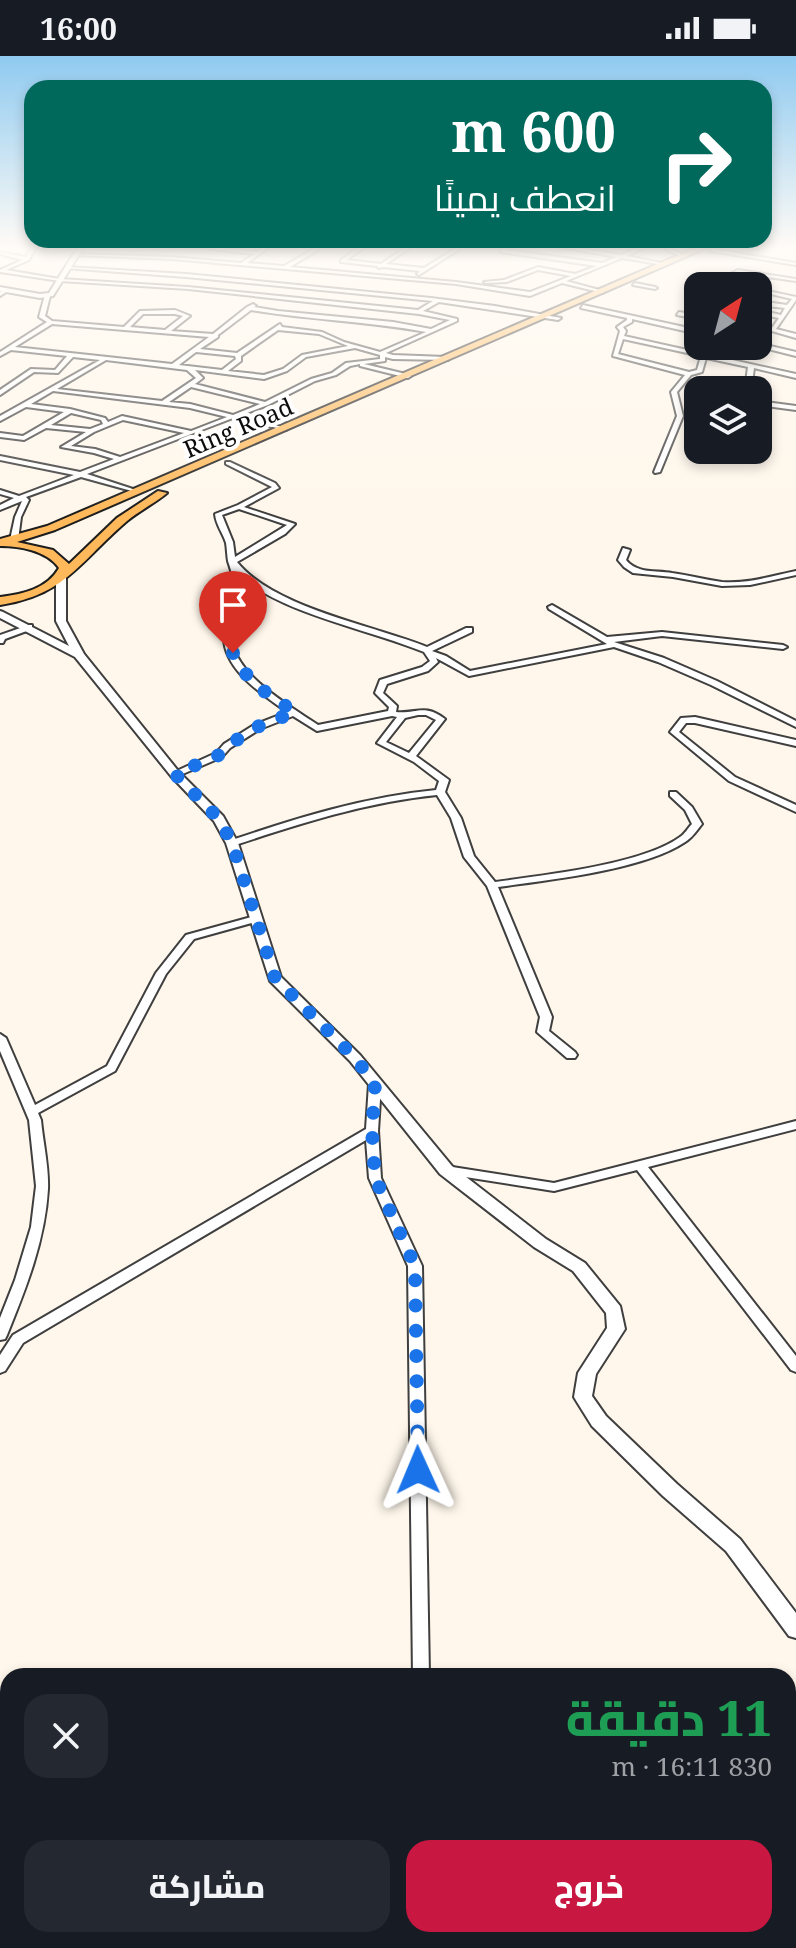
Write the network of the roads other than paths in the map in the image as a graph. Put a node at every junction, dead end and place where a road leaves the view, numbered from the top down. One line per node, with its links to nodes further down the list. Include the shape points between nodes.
1 (33, 333): 13 (street)
2 (182, 333): 10 (street)
3 (219, 333): 10 (street)
4 (269, 333): 21 (street)
5 (321, 333): 12 (street)
6 (427, 333): 17 (street)
7 (506, 333): 23 (main road, Ring Road)
8 (523, 333): 62 (main road, Ring Road)
9 (621, 333): 11 (street)
10 (216, 336): 15 (street)
11 (622, 337): 16 (street); 33 (street, via 615,355)
12 (354, 346): 17 (street); 32 (street, via 304,356 264,377)
13 (10, 348): 18 (street); 20 (street)
14 (772, 348): 19 (street)
15 (196, 350): 21 (street); 27 (street)
16 (684, 351)
17 (382, 353): 23 (street); 26 (street, via 383,360)
18 (0, 354)
19 (796, 354)
20 (71, 355): 22 (street); 31 (street)
21 (238, 355): 32 (street, via 239,360)
22 (105, 359): 27 (street); 37 (street)
23 (446, 359): 34 (main road, Ring Road)
24 (703, 360): 33 (street, via 700,371)
25 (725, 360): 28 (street)
26 (360, 363): 34 (street); 45 (street)
27 (174, 366): 29 (street)
28 (751, 366): 35 (street); 36 (street)
29 (189, 368): 30 (street); 38 (street)
30 (213, 371): 32 (street); 38 (street)
31 (56, 372): 37 (street); 40 (street, via 33,370)
32 (223, 372)
33 (689, 374): 63 (street, via 674,392 680,416)
34 (408, 376): 56 (main road, Ring Road)
35 (750, 376)
36 (796, 376)
37 (75, 377): 42 (street)
38 (200, 378): 41 (street)
39 (0, 379): 40 (street)
40 (20, 380): 43 (street)
41 (190, 385): 44 (street); 45 (street)
42 (54, 390): 44 (street); 46 (street)
43 (0, 393)
44 (163, 403): 52 (street)
45 (266, 404): 52 (street)
46 (27, 405): 50 (street); 51 (street)
47 (772, 405): 49 (street)
48 (0, 406): 51 (street)
49 (796, 408)
50 (70, 411): 54 (street); 55 (street)
51 (8, 414): 53 (street)
52 (231, 417): 56 (street); 58 (street)
53 (0, 419)
54 (106, 424): 57 (street); 58 (street, via 122,418)
55 (46, 426): 57 (street); 59 (street, via 27,440)
56 (284, 429): 66 (main road, Ring Road)
57 (91, 431): 61 (street, via 64,447)
58 (191, 432): 61 (street)
59 (0, 435)
60 (0, 458): 64 (street)
61 (119, 460): 64 (street)
62 (228, 463): 69 (street, via 276,488); 75 (main road, Ring Road, via 132,510)
63 (657, 472)
64 (81, 474): 66 (street); 67 (street)
65 (0, 492): 67 (street)
66 (137, 492): 70 (main road, Ring Road)
67 (21, 497): 68 (street); 70 (street, via 26,500)
68 (0, 508)
69 (241, 508): 73 (street, via 218,514); 73 (street, via 292,524)
70 (14, 540): 71 (main road, Ring Road)
71 (0, 544): 75 (main road, via 51,552 65,568)
72 (626, 550): 74 (street, via 626,566 645,574 723,584)
73 (233, 562): 84 (street, via 255,584); 86 (street, via 240,581 227,637 240,669)
74 (796, 573)
75 (61, 578): 76 (main road, Ring Road, via 33,594); 85 (street, via 61,621)
76 (0, 601)
77 (552, 607): 82 (street)
78 (0, 614): 79 (street)
79 (29, 627): 81 (street); 85 (street)
80 (469, 630): 84 (street)
81 (0, 641)
82 (610, 642): 83 (street, via 662,634); 84 (street, via 469,674); 88 (street, via 714,683)
83 (783, 647)
84 (428, 652): 87 (street, via 434,662 425,669 383,682 379,693)
85 (79, 655): 91 (street)
86 (295, 712): 87 (street, via 317,728); 91 (street, via 257,727 219,755)
87 (397, 714): 90 (street, via 381,743); 90 (street, via 430,712 441,719)
88 (796, 724)
89 (796, 743): 94 (street, via 695,720 684,720 674,732 732,779)
90 (411, 757): 92 (street, via 444,780)
91 (175, 774): 95 (street, via 219,819)
92 (440, 792): 95 (street, via 397,795 327,812); 96 (street, via 456,818 469,857)
93 (673, 794): 96 (street, via 697,824 671,847 581,871)
94 (796, 809)
95 (232, 843): 97 (street)
96 (492, 885): 99 (street, via 546,1017 543,1032)
97 (255, 919): 100 (street, via 275,978); 101 (street, via 190,937 161,973 111,1068)
98 (0, 1038): 101 (street)
99 (571, 1055)
100 (375, 1084): 103 (street); 105 (street)
101 (31, 1112): 106 (street, via 42,1186 37,1227)
102 (796, 1125): 104 (street)
103 (372, 1131): 108 (street, via 18,1339); 110 (street, via 375,1178 415,1266)
104 (640, 1165): 105 (street, via 554,1187); 107 (street)
105 (446, 1170): 109 (street, via 579,1267 599,1291 614,1311 616,1329 587,1373 583,1397 599,1421 733,1545)
106 (0, 1335)
107 (796, 1366)
108 (0, 1367)
109 (796, 1629)
110 (421, 1668)

